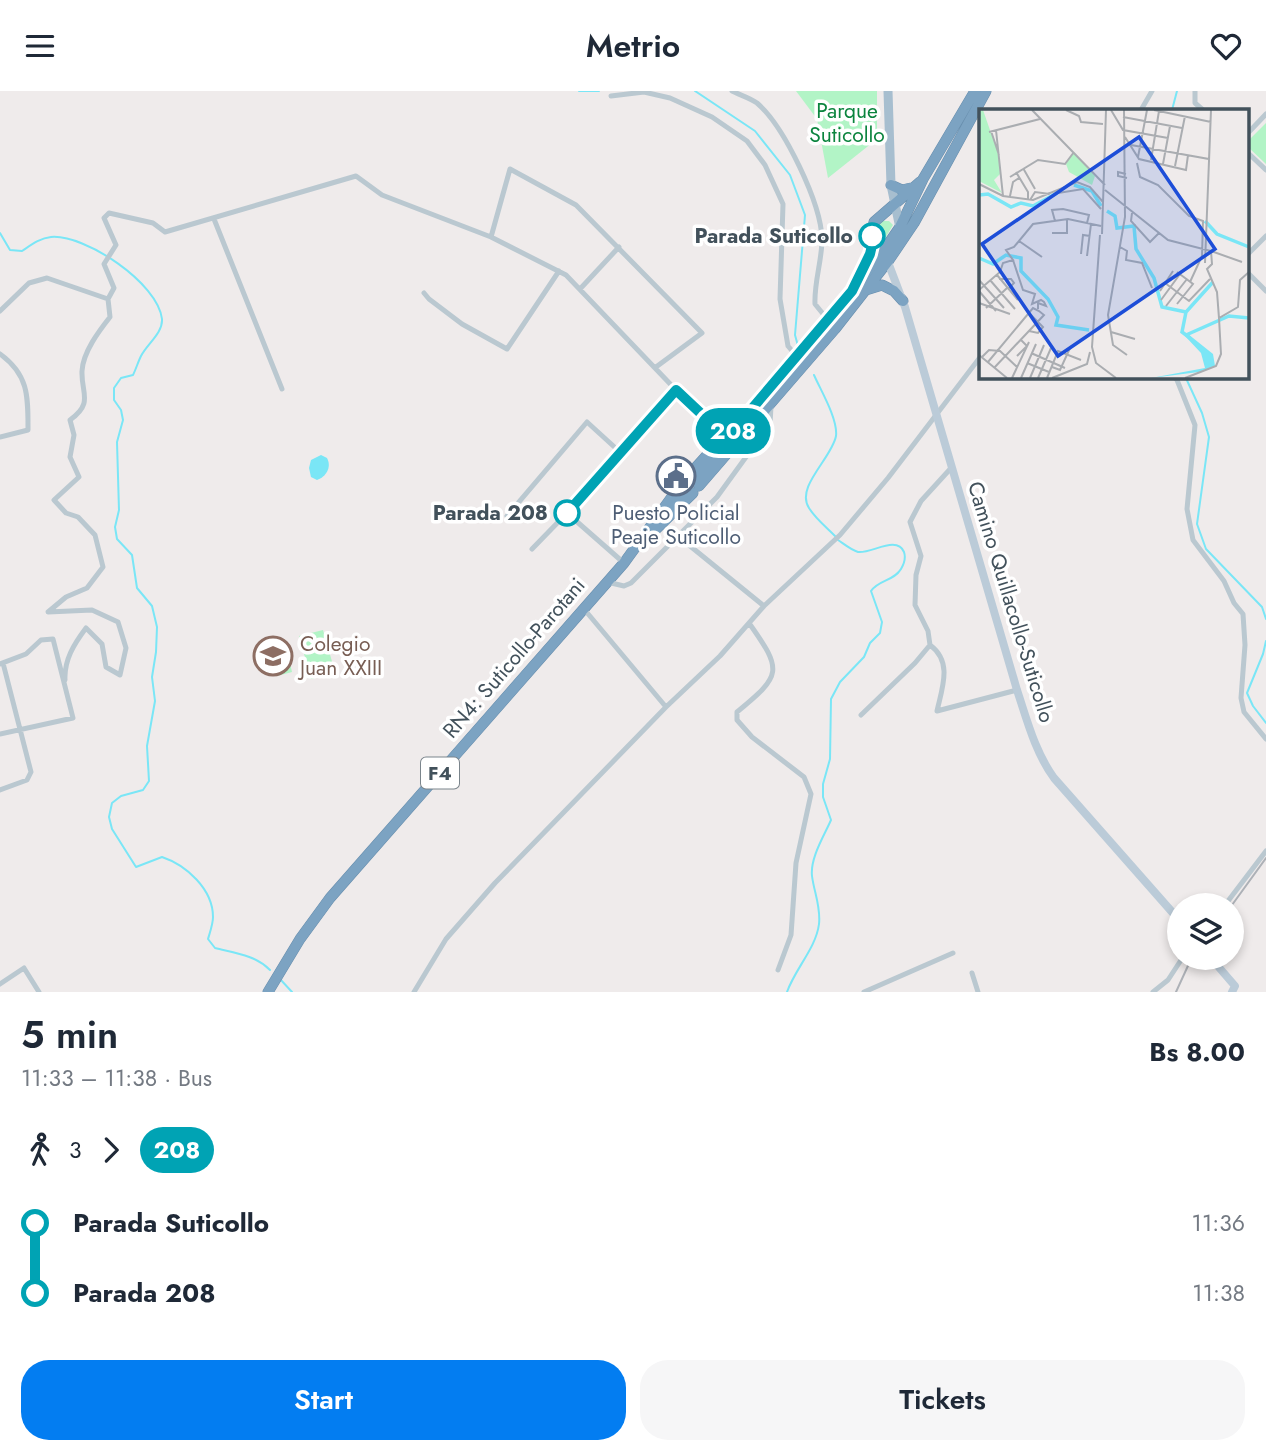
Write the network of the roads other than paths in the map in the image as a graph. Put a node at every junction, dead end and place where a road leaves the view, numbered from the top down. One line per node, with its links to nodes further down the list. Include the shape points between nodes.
1 (732, 91): 40 (street, via 756,102 797,160 808,184 822,237 816,304)
2 (888, 91): 17 (main road)
3 (975, 91): 16 (highway, F4)
4 (986, 91): 25 (highway, F4)
5 (1152, 91): 9 (street)
6 (1195, 91): 8 (street)
7 (611, 96): 42 (street, via 644,92 670,97 747,141 765,165 783,204 780,299 788,346)
8 (1195, 103): 10 (street); 11 (street)
9 (1142, 109)
10 (1189, 109)
11 (1202, 109)
12 (1266, 114): 13 (street)
13 (1248, 133)
14 (1248, 153): 15 (street)
15 (1266, 170)
16 (923, 179): 18 (highway); 22 (highway, F4)
17 (891, 185): 18 (highway, via 902,190); 19 (main road); 20 (main road)
18 (915, 187): 19 (highway)
19 (895, 204): 20 (highway); 22 (main road)
20 (882, 213): 26 (highway, via 871,229)
21 (214, 219): 24 (street, via 356,176 382,195); 37 (street, via 165,232 153,222 109,213 104,218 116,245 104,264 114,288); 46 (street)
22 (900, 226): 25 (main road); 29 (highway, F4)
23 (1266, 236): 28 (street)
24 (491, 237): 27 (street, via 510,169 576,205); 30 (street)
25 (903, 240): 29 (highway, F4)
26 (873, 241): 29 (highway); 33 (highway)
27 (618, 247): 32 (street); 44 (street, via 702,333)
28 (1248, 254)
29 (885, 257): 33 (highway, F4); 34 (highway, F4); 38 (main road, Camino Quillacollo-Suticollo)
30 (559, 271): 32 (street); 36 (street, via 507,349 462,324)
31 (1248, 273): 35 (street)
32 (580, 289): 44 (street)
33 (852, 291): 40 (highway, F4)
34 (865, 291): 38 (highway, via 882,285); 48 (highway, F4)
35 (1266, 291)
36 (424, 293)
37 (108, 299): 39 (street, via 47,278 29,283); 67 (street, via 110,317 99,330 82,370 86,393 80,412 69,420 74,435 71,457 79,477 54,500 95,535 103,567 88,588 66,597 48,612 92,610 118,622 126,647 120,675 106,667 102,644 86,628 73,645)
38 (903, 301): 49 (main road, Camino Quillacollo-Suticollo)
39 (0, 311)
40 (829, 320): 42 (highway, F4)
41 (0, 354): 50 (street, via 20,372 28,396 28,430)
42 (798, 358): 51 (highway, F4)
43 (979, 359): 49 (street)
44 (656, 367): 47 (street)
45 (1175, 378): 73 (street, via 1195,425 1187,509 1193,540 1243,614 1241,698 1244,712)
46 (282, 390)
47 (676, 390): 51 (street); 52 (street)
48 (770, 403): 54 (highway, F4); 57 (street, via 770,424 717,497)
49 (935, 414): 53 (main road, Camino Quillacollo-Suticollo); 62 (street, via 840,535)
50 (0, 437)
51 (727, 438): 54 (highway, F4)
52 (621, 453): 55 (street); 56 (street, via 587,422)
53 (952, 467): 65 (street, via 921,501 910,522 921,556 915,605); 68 (main road, Camino Quillacollo-Suticollo)
54 (691, 484): 58 (highway, RN4: Suticollo-Parotani / F4); 58 (highway, RN4: Suticollo-Parotani / F4)
55 (567, 513): 59 (street); 60 (street)
56 (507, 516)
57 (679, 537): 61 (street, via 631,583); 62 (street)
58 (636, 548): 60 (highway, RN4: Suticollo-Parotani / F4)
59 (532, 549)
60 (624, 563): 61 (highway, RN4: Suticollo-Parotani / F4)
61 (606, 582): 63 (highway, RN4: Suticollo-Parotani / F4)
62 (764, 606): 64 (street)
63 (584, 609): 69 (street); 86 (highway, RN4: Suticollo-Parotani / F4, via 330,898)
64 (749, 623): 69 (street); 79 (street, via 770,652 774,671 767,686 737,712 737,720 804,777 811,793 796,863 791,935)
65 (930, 645): 68 (street, via 945,669 937,711); 70 (street)
66 (1, 664): 67 (street, via 26,654 41,640 53,639); 71 (street)
67 (65, 680): 71 (street, via 73,718)
68 (1017, 690): 77 (main road, Camino Quillacollo-Suticollo, via 1044,763)
69 (666, 707): 87 (street, via 495,883 446,939)
70 (861, 715)
71 (21, 731): 72 (street); 74 (street, via 31,772 27,780)
72 (0, 734)
73 (1266, 740)
74 (0, 790)
75 (1266, 851): 76 (street)
76 (1233, 893)
77 (1167, 906)
78 (953, 953): 88 (street)
79 (778, 970)
80 (1174, 970): 90 (street)
81 (1220, 970): 84 (main road)
82 (972, 973): 89 (street)
83 (0, 984): 85 (street, via 23,968)
84 (1236, 990)
85 (39, 992)
86 (268, 992)
87 (414, 992)
88 (865, 992)
89 (978, 992)
90 (1153, 992)

